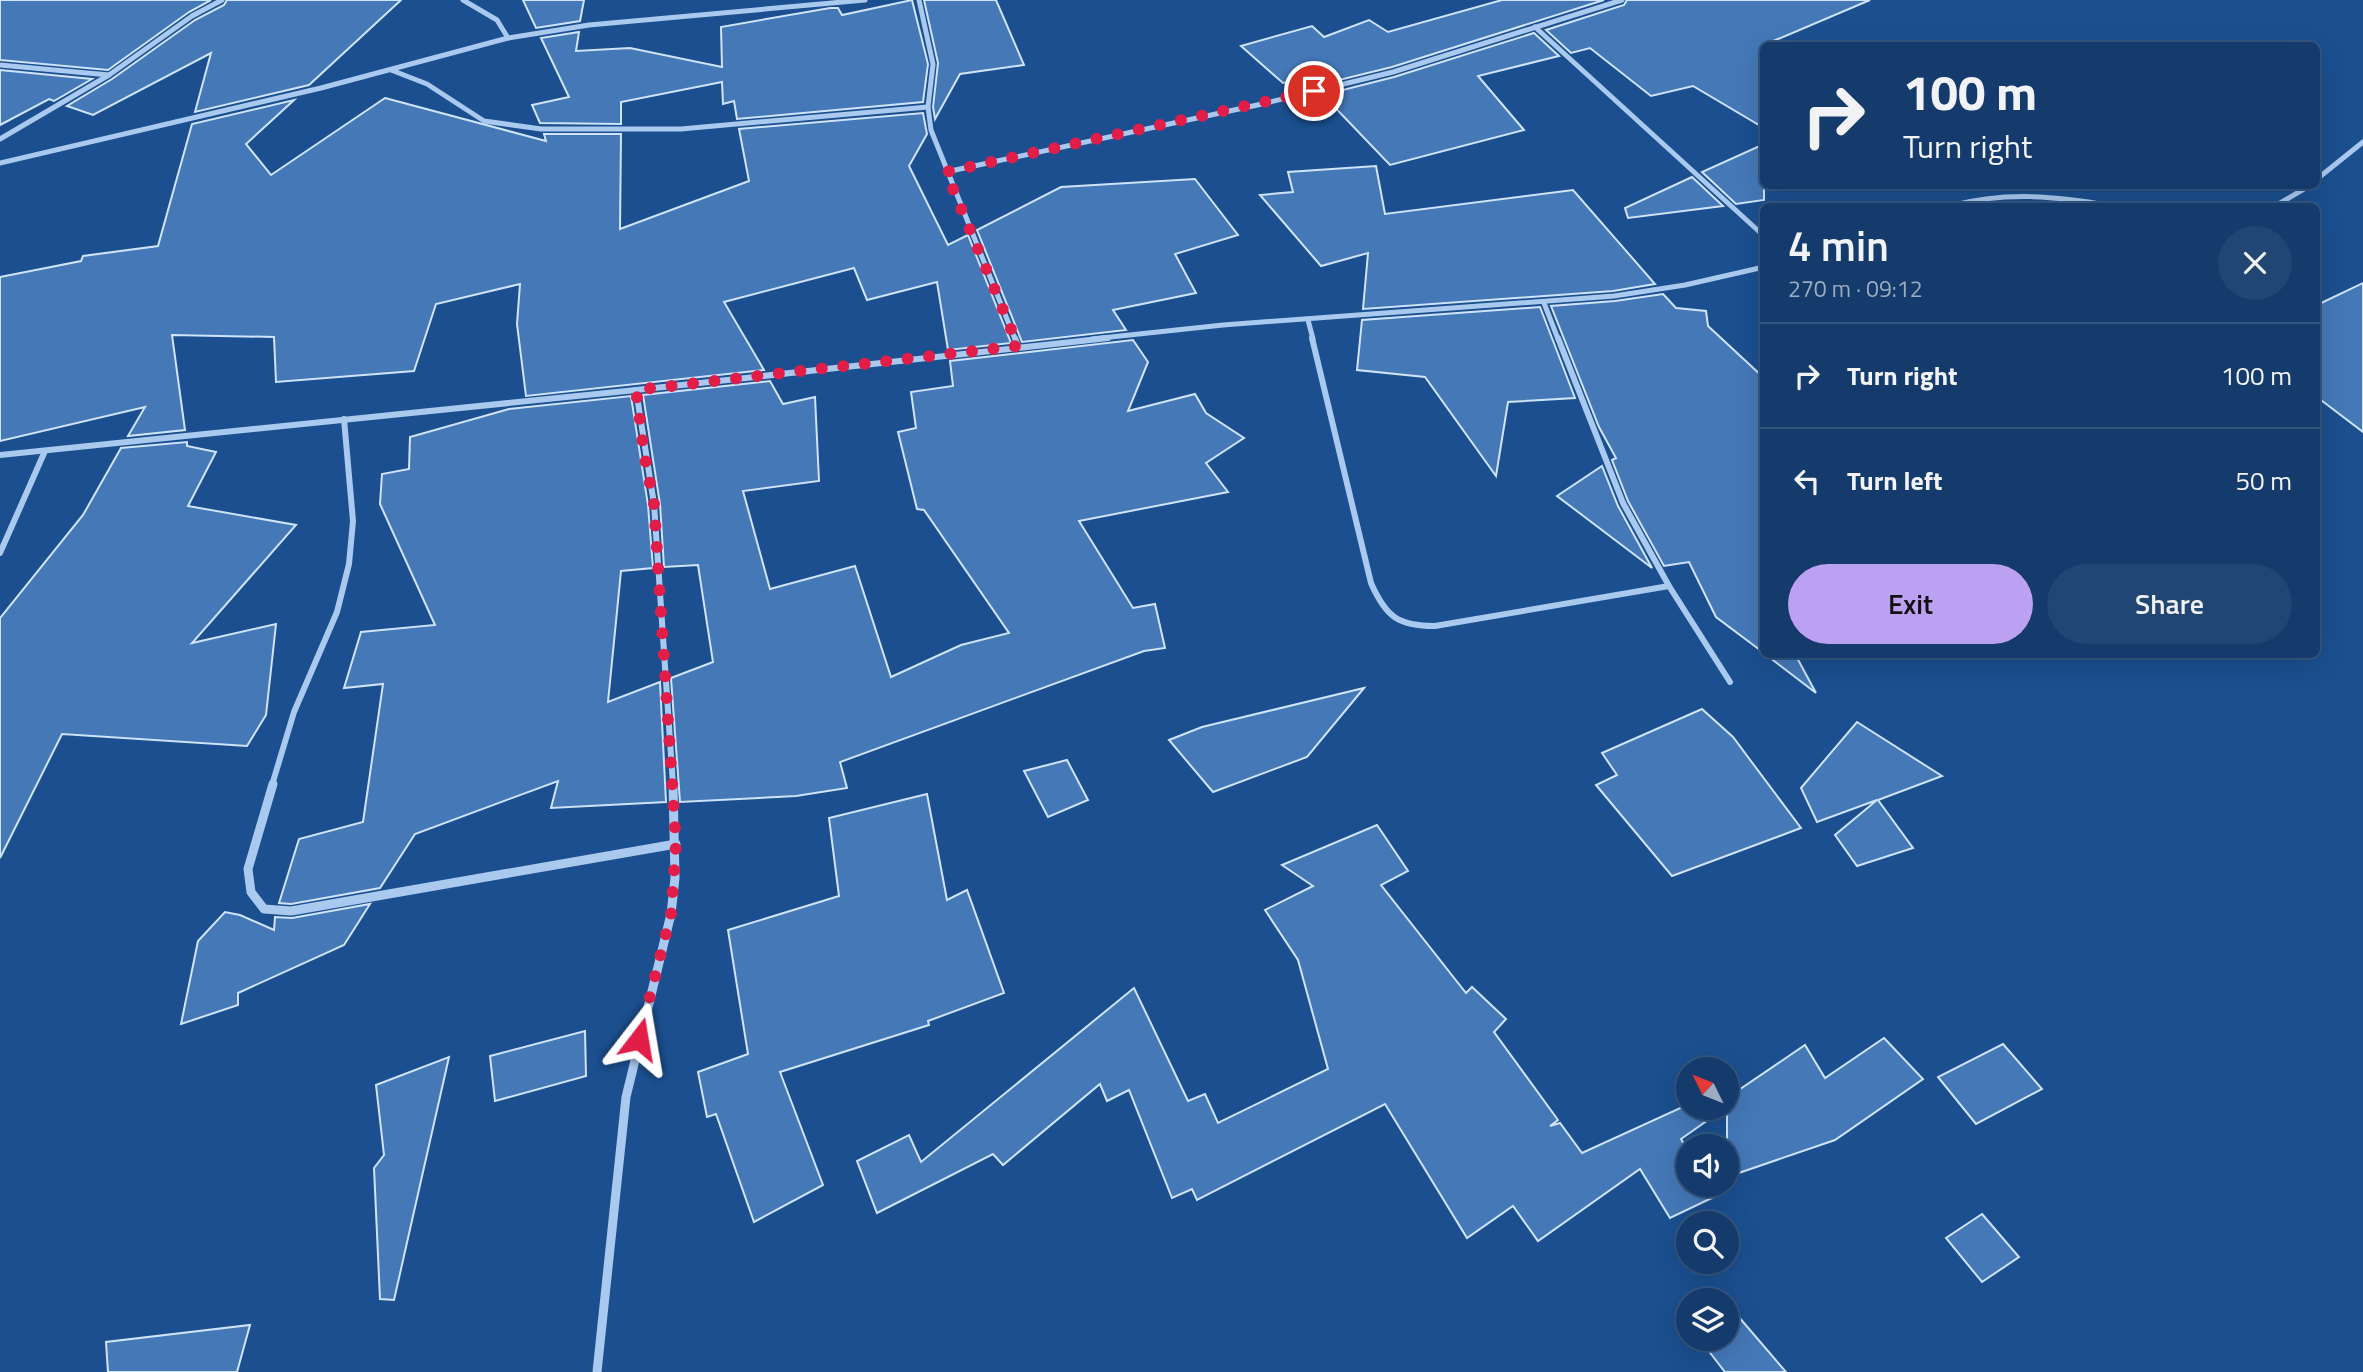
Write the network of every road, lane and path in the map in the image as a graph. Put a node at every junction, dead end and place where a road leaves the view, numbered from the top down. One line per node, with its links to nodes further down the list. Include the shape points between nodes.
1 (222, 0): 10 (street)
2 (463, 0): 7 (street, via 497,20)
3 (866, 0): 7 (street, via 589,25)
4 (919, 0): 11 (street, via 933,64)
5 (1622, 0): 6 (street)
6 (1535, 27): 15 (street, via 1393,72); 21 (street)
7 (508, 38): 9 (street)
8 (0, 65): 10 (street)
9 (390, 70): 11 (street, via 427,84 484,121 530,128 681,130); 14 (street)
10 (108, 75): 12 (street)
11 (928, 107): 15 (street)
12 (0, 139)
13 (2363, 142): 16 (street)
14 (0, 163)
15 (946, 172): 25 (street)
16 (2320, 177)
17 (2304, 189): 20 (street)
18 (1960, 203): 19 (street, via 2031,193)
19 (2094, 203)
20 (2280, 203)
21 (1760, 232)
22 (1760, 268): 23 (street, via 1685,285)
23 (1544, 303): 24 (street); 31 (street, via 1623,503)
24 (1308, 320): 25 (street); 31 (street, via 1371,583 1389,617 1404,624 1434,626)
25 (1018, 346): 26 (street)
26 (636, 390): 27 (street); 33 (street, via 654,504)
27 (344, 419): 28 (street); 33 (street, via 353,521 349,565 337,612 294,712 248,869 251,892 264,909 291,911)
28 (45, 451): 29 (street); 30 (street)
29 (0, 455)
30 (0, 553)
31 (1669, 586): 32 (street)
32 (1730, 682)
33 (676, 844): 34 (street, via 671,914 626,1097)
34 (597, 1372)

